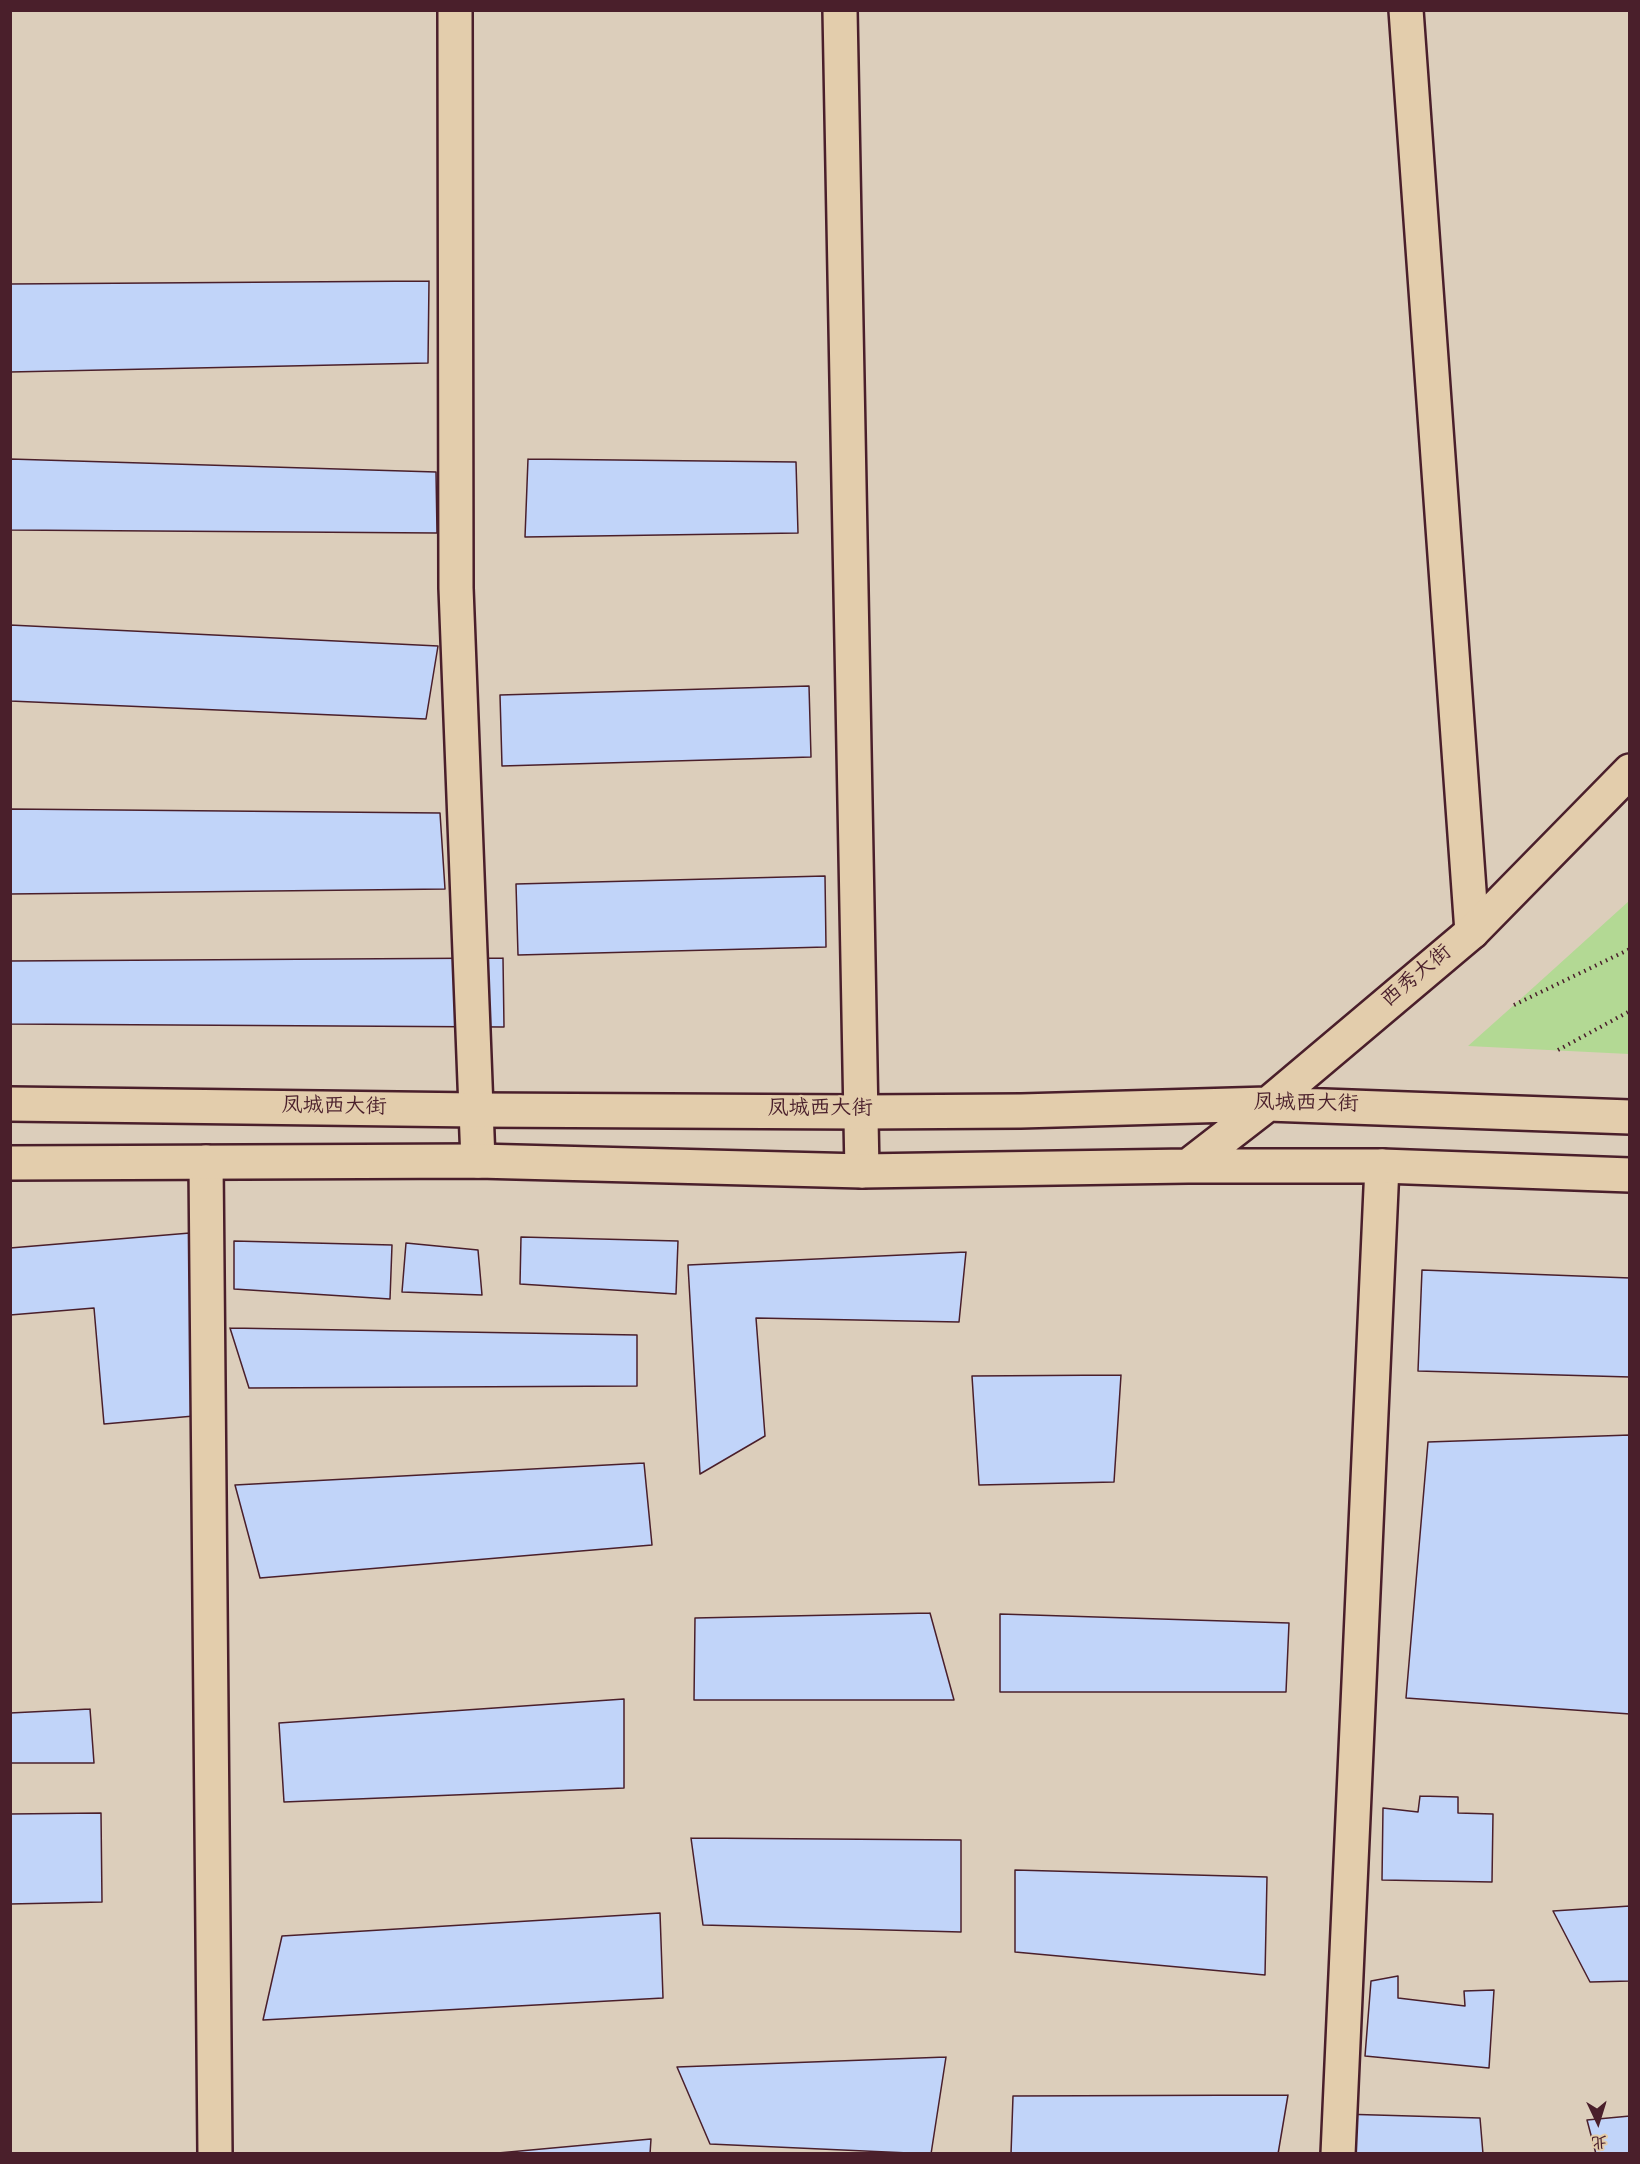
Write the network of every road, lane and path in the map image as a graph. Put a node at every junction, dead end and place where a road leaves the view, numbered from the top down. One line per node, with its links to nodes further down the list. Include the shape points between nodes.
1 (455, 10): 12 (street, via 456,588)
2 (840, 10): 13 (street)
3 (1406, 10): 5 (street)
4 (1629, 771): 5 (street, 西秀大街)
5 (1472, 932): 11 (street, 西秀大街)
6 (1629, 949): 7 (path)
7 (1514, 1005)
8 (1629, 1011): 9 (path)
9 (1558, 1050)
10 (10, 1104): 12 (street, 凤城西大街)
11 (1268, 1104): 13 (street, 凤城西大街); 14 (street, 凤城西大街); 18 (street, 西秀大街)
12 (476, 1110): 13 (street, 凤城西大街); 15 (street)
13 (861, 1112): 20 (street)
14 (1629, 1118)
15 (478, 1161): 16 (street); 20 (street)
16 (206, 1162): 17 (street); 22 (street)
17 (10, 1163)
18 (1188, 1166): 19 (street); 20 (street)
19 (1382, 1166): 21 (street); 23 (street)
20 (862, 1172)
21 (1629, 1175)
22 (215, 2154)
23 (1338, 2154)

